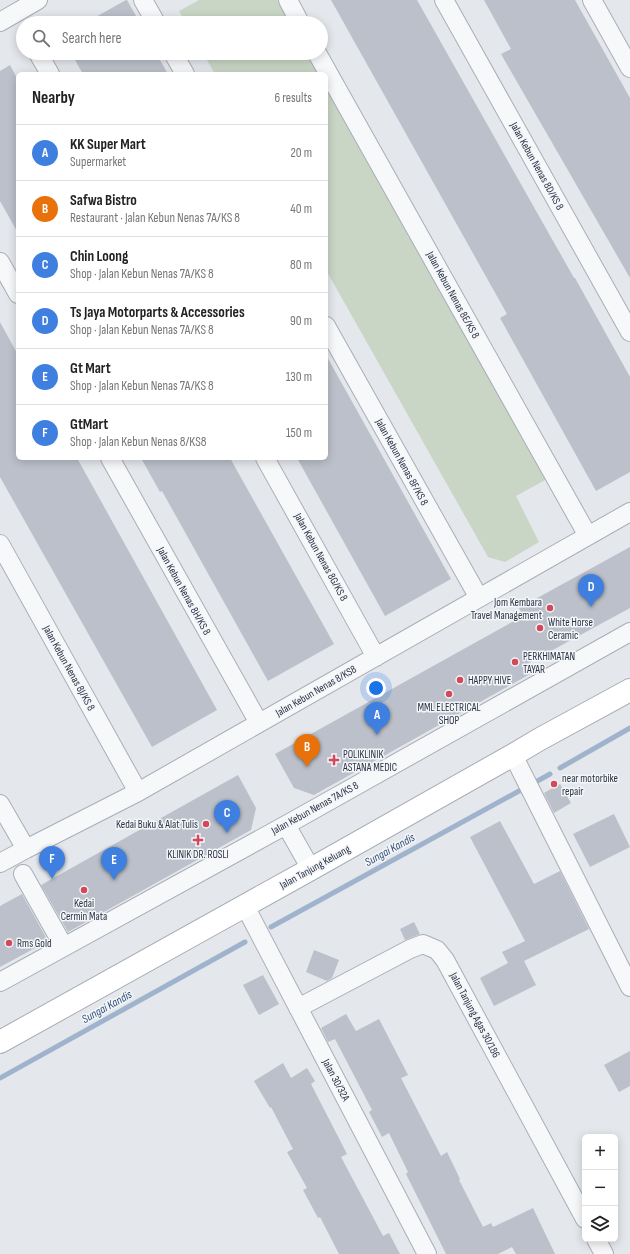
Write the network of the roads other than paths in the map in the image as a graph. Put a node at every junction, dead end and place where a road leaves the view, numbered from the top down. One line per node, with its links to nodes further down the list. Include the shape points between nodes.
1 (38, 0): 6 (street)
2 (143, 0): 7 (street)
3 (288, 0): 8 (street)
4 (444, 0): 22 (street, Jalan Kebun Nenas 8D/KS 8)
5 (592, 0): 14 (street)
6 (23, 16)
7 (152, 16)
8 (296, 16)
9 (16, 20): 10 (street)
10 (0, 22)
11 (42, 60): 15 (street)
12 (177, 60): 16 (street)
13 (321, 60): 17 (street, Jalan Kebun Nenas 8E/KS 8)
14 (630, 68)
15 (49, 72)
16 (184, 72)
17 (328, 72)
18 (328, 73): 26 (street, Jalan Kebun Nenas 8E/KS 8)
19 (0, 262): 20 (street)
20 (16, 290)
21 (328, 330): 28 (street, Jalan Kebun Nenas 8F/KS 8)
22 (630, 332)
23 (111, 460): 32 (street, Jalan Kebun Nenas 8H/KS 8)
24 (266, 460): 30 (street, Jalan Kebun Nenas 8G/KS 8)
25 (630, 512): 26 (street, Jalan Kebun Nenas 8/KS8)
26 (588, 536): 28 (street, Jalan Kebun Nenas 8/KS8)
27 (0, 544): 34 (street, Jalan Kebun Nenas 8J/KS 8)
28 (479, 598): 30 (street, Jalan Kebun Nenas 8/KS8)
29 (630, 632): 36 (street, Jalan Kebun Nenas 7A/KS 8)
30 (376, 656): 32 (street, Jalan Kebun Nenas 8/KS8)
31 (630, 690): 33 (main road, Jalan Tanjung Keluang)
32 (259, 724): 34 (street, Jalan Kebun Nenas 8/KS8)
33 (513, 755): 39 (main road, Jalan Tanjung Keluang); 44 (street)
34 (138, 792): 37 (street, Jalan Kebun Nenas 8/KS8)
35 (0, 804): 37 (street)
36 (286, 825): 39 (street); 42 (street, Jalan Kebun Nenas 7A/KS 8)
37 (26, 848): 38 (street, Jalan Kebun Nenas 8/KS8)
38 (0, 864)
39 (311, 869): 41 (main road, Jalan Tanjung Keluang)
40 (23, 874): 42 (street)
41 (245, 906): 45 (street, Jalan 30/32A); 46 (main road, Jalan Tanjung Keluang)
42 (64, 947): 43 (street, Jalan Kebun Nenas 7A/KS 8)
43 (0, 982)
44 (630, 987)
45 (298, 1008): 47 (street, Jalan Tanjung Agas 30/186, via 410,949 423,944 437,950 445,960); 49 (street, Jalan 30/32A)
46 (0, 1042)
47 (582, 1213)
48 (598, 1242): 50 (street)
49 (427, 1254)
50 (604, 1254)

